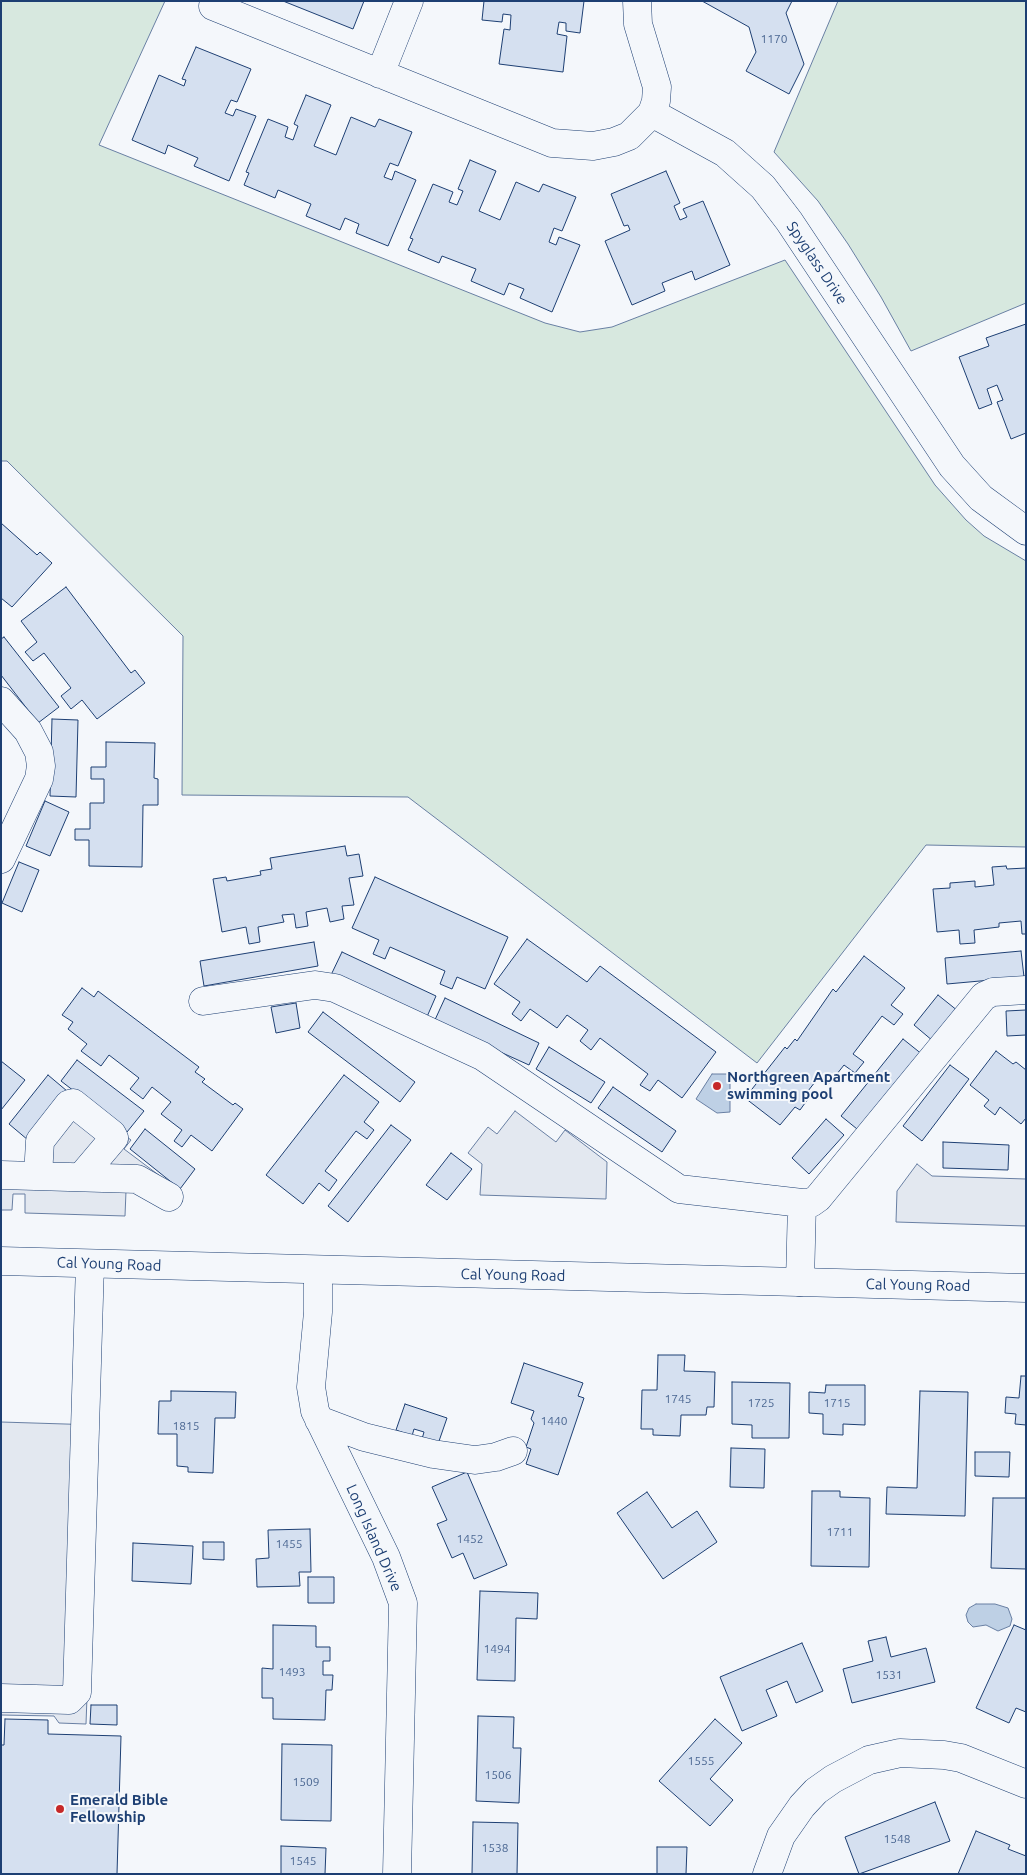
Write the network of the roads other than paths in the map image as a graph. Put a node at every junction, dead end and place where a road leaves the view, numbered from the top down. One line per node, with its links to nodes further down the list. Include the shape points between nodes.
1 (409, 1): 4 (street)
2 (638, 1): 5 (street, via 638,24 656,87)
3 (213, 6): 4 (street)
4 (380, 74): 5 (street, via 534,137 561,144 593,146 614,142 629,136)
5 (652, 114): 6 (street, Spyglass Drive, via 725,153 763,187 952,466 981,498)
6 (1026, 531)
7 (1, 701): 8 (street, via 28,731 39,752 41,766 39,779)
8 (1, 859)
9 (1026, 990): 15 (street, via 993,992 984,996 818,1198)
10 (203, 1001): 15 (street, via 315,985 335,988 482,1056 679,1189)
11 (1, 1175): 12 (street)
12 (38, 1176): 13 (street); 13 (street, via 40,1141 73,1103 114,1138)
13 (81, 1177): 14 (street, via 141,1179)
14 (169, 1197)
15 (802, 1203): 19 (street)
16 (1, 1261): 17 (street, Cal Young Road)
17 (90, 1264): 18 (street, Cal Young Road); 23 (street, via 77,1692 69,1700)
18 (318, 1270): 19 (street, Cal Young Road); 21 (street, Long Island Drive, via 318,1312 311,1387)
19 (800, 1282): 20 (street, Cal Young Road)
20 (1026, 1288)
21 (319, 1420): 22 (street, via 364,1437 433,1454 475,1460); 25 (street, Long Island Drive, via 386,1557 403,1603)
22 (513, 1451)
23 (1, 1698)
24 (1026, 1784): 26 (street, via 961,1758 944,1755 900,1753 869,1760 833,1779 802,1806 781,1836)
25 (397, 1874)
26 (767, 1874)

